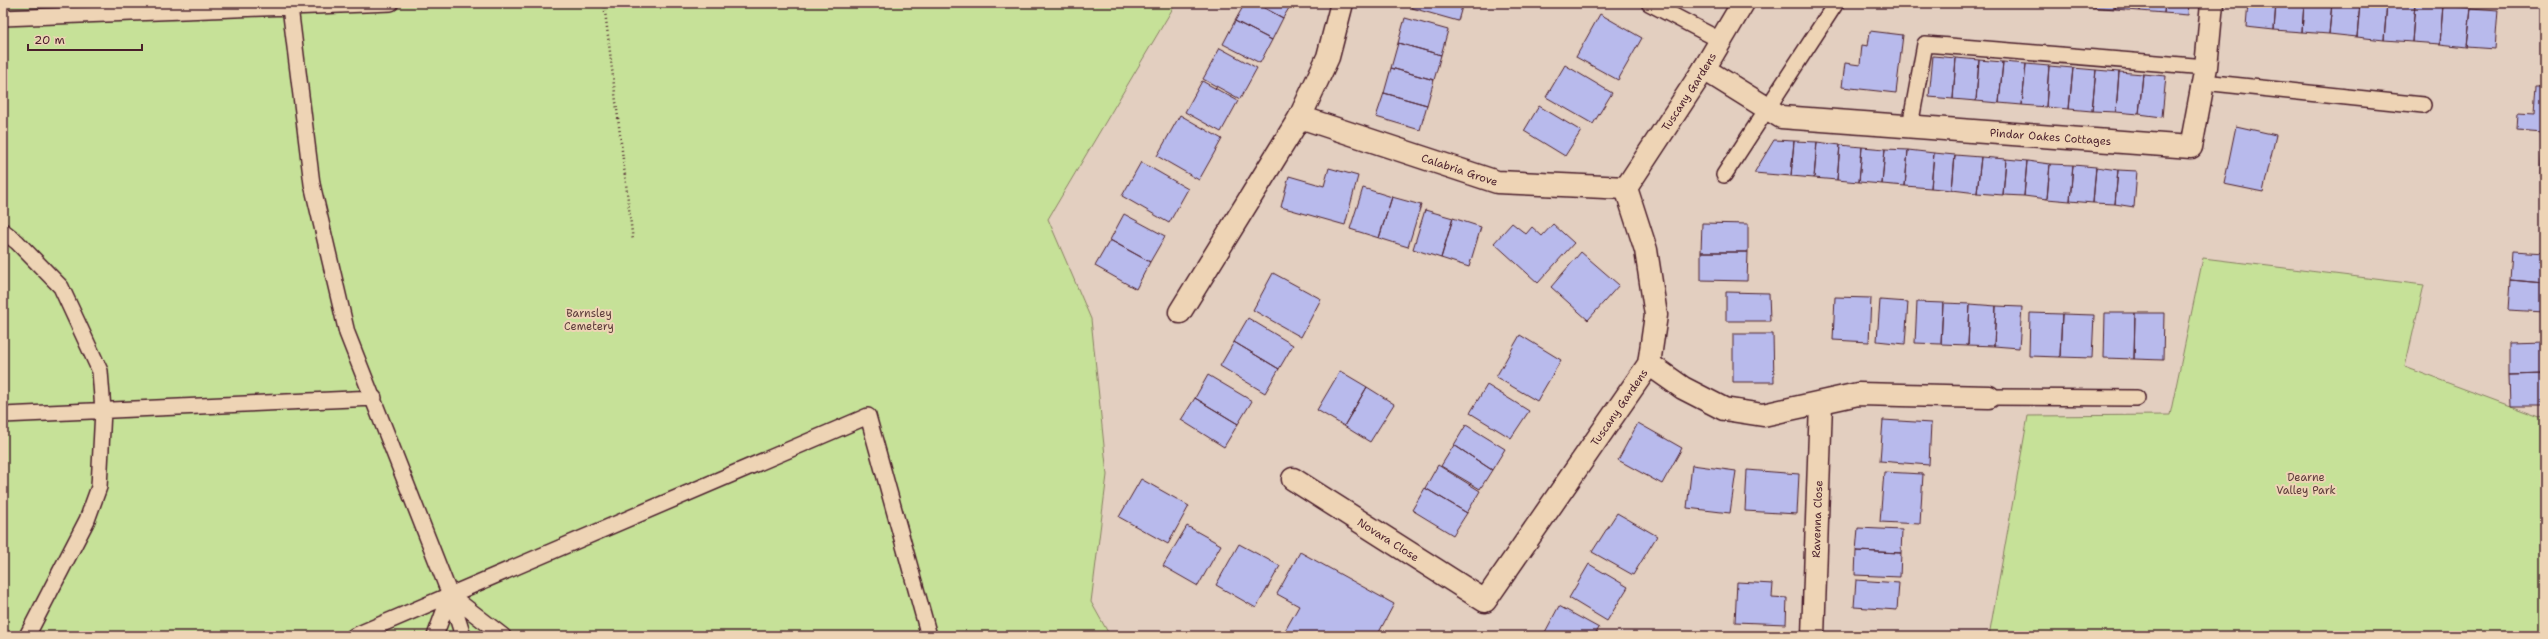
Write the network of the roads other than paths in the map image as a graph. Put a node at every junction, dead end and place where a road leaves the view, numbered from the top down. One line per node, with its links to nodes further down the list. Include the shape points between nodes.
1 (391, 3): 7 (lane)
2 (1342, 3): 14 (street, via 1328,57)
3 (1649, 3): 9 (lane)
4 (1742, 3): 9 (street, Tuscany Gardens)
5 (1836, 3): 13 (lane)
6 (2212, 3): 11 (street, Pindar Oakes Cottages)
7 (290, 7): 8 (lane); 22 (lane, via 312,184 347,334)
8 (3, 18)
9 (1720, 40): 10 (street, Tuscany Gardens)
10 (1704, 69): 13 (street, Pindar Oakes Cottages); 17 (street, Tuscany Gardens)
11 (2204, 74): 12 (lane); 15 (street, Pindar Oakes Cottages, via 2191,148); 15 (lane, via 1925,44)
12 (2423, 104)
13 (1767, 108): 15 (street, Pindar Oakes Cottages, via 1781,116); 16 (lane)
14 (1300, 117): 17 (street, Calabria Grove, via 1497,182); 19 (street)
15 (1910, 126)
16 (1724, 175)
17 (1626, 188): 20 (street, Tuscany Gardens, via 1646,250 1656,315)
18 (3, 232): 25 (lane, via 17,242 61,287 100,371)
19 (1180, 312)
20 (1649, 364): 24 (street, via 1683,388 1724,409 1763,415); 29 (street, Tuscany Gardens)
21 (1989, 397): 23 (lane); 24 (street, via 1858,394)
22 (374, 398): 25 (lane); 28 (lane)
23 (2137, 398)
24 (1821, 402): 36 (street, Ravenna Close)
25 (103, 410): 26 (lane); 30 (lane, via 99,487 88,520)
26 (3, 415)
27 (1293, 479): 29 (street, Novara Close)
28 (450, 595): 31 (lane); 32 (lane); 33 (lane); 34 (lane); 35 (lane, via 868,416)
29 (1485, 601)
30 (27, 636)
31 (354, 636)
32 (435, 636)
33 (462, 636)
34 (504, 636)
35 (928, 636)
36 (1813, 636)

